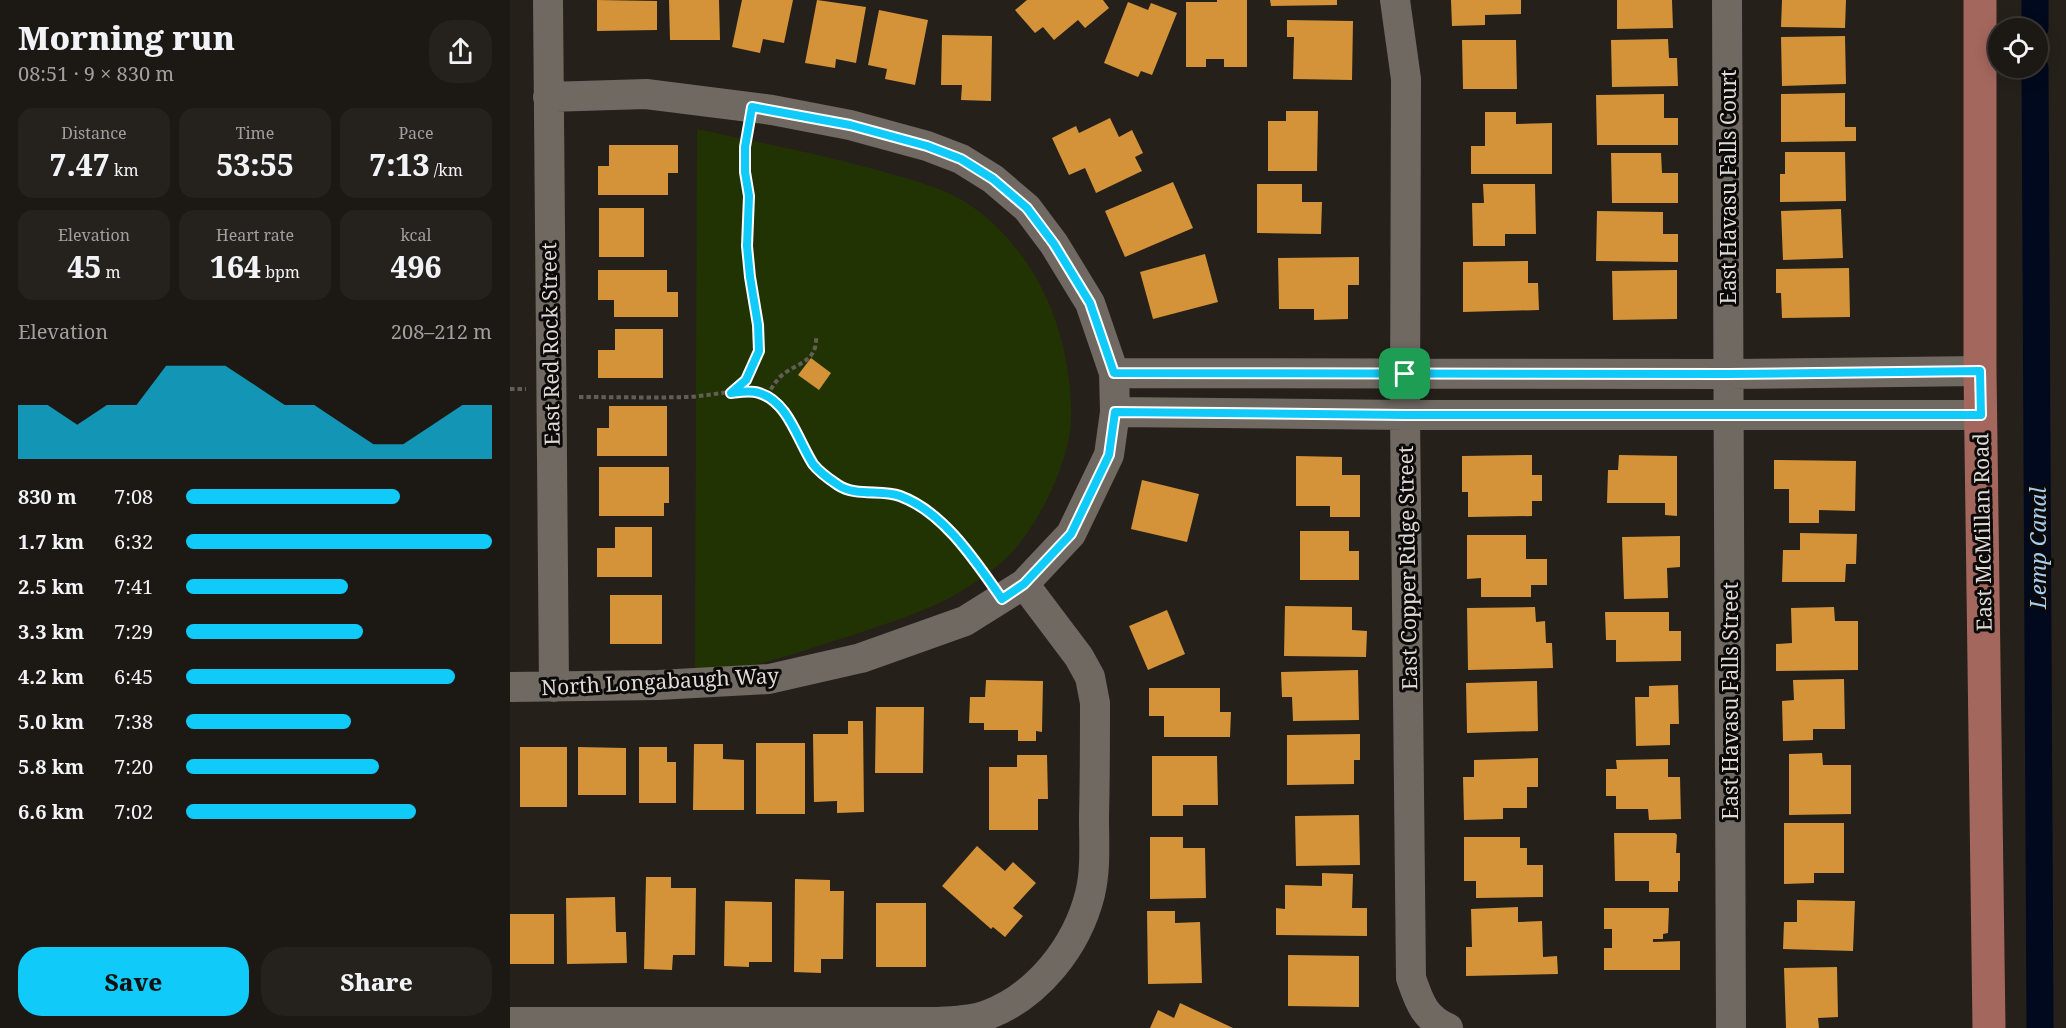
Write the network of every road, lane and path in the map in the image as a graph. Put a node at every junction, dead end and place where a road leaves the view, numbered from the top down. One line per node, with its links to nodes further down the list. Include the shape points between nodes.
1 (548, 0): 5 (street, East Red Rock Street)
2 (1395, 0): 10 (street, East Copper Ridge Street, via 1406,79)
3 (1727, 0): 11 (street, East Havasu Falls Court)
4 (1980, 0): 8 (main road, East McMillan Road)
5 (548, 97): 6 (street, North Longabaugh Way, via 646,94); 14 (street, East Red Rock Street)
6 (752, 107): 9 (street, North Longabaugh Way, via 850,125 927,146 961,159 993,179 1027,208 1054,244 1090,303); 12 (path, via 745,147 749,196 747,246 759,351 746,380)
7 (816, 335): 13 (path, via 807,361 780,377)
8 (1980, 371): 11 (street); 18 (main road, East McMillan Road)
9 (1114, 373): 10 (street); 15 (street, North Longabaugh Way)
10 (1405, 374): 11 (street); 16 (street, East Copper Ridge Street)
11 (1729, 374): 17 (street, East Havasu Falls Street)
12 (731, 393): 13 (path, via 757,392); 14 (path, via 690,397)
13 (766, 396): 19 (path, via 776,403 821,472 840,487 898,495 920,506 977,563)
14 (551, 397): 21 (street, East Red Rock Street)
15 (1115, 412): 16 (street); 19 (street, North Longabaugh Way, via 1109,455 1071,534)
16 (1405, 415): 17 (street); 24 (street, East Copper Ridge Street, via 1411,978 1420,1002)
17 (1729, 415): 18 (street); 25 (street, East Havasu Falls Street)
18 (1981, 415): 26 (main road, East McMillan Road)
19 (1013, 591): 21 (street, North Longabaugh Way, via 965,621 861,658 769,679); 23 (street, via 1079,657 1090,677 1095,703 1094,864 1090,893 1074,938 1030,989 986,1016 962,1021)
20 (510, 687): 21 (street, North Longabaugh Way)
21 (554, 687)
22 (510, 1022): 23 (street)
23 (553, 1025)
24 (1441, 1025)
25 (1731, 1028)
26 (1989, 1028)

